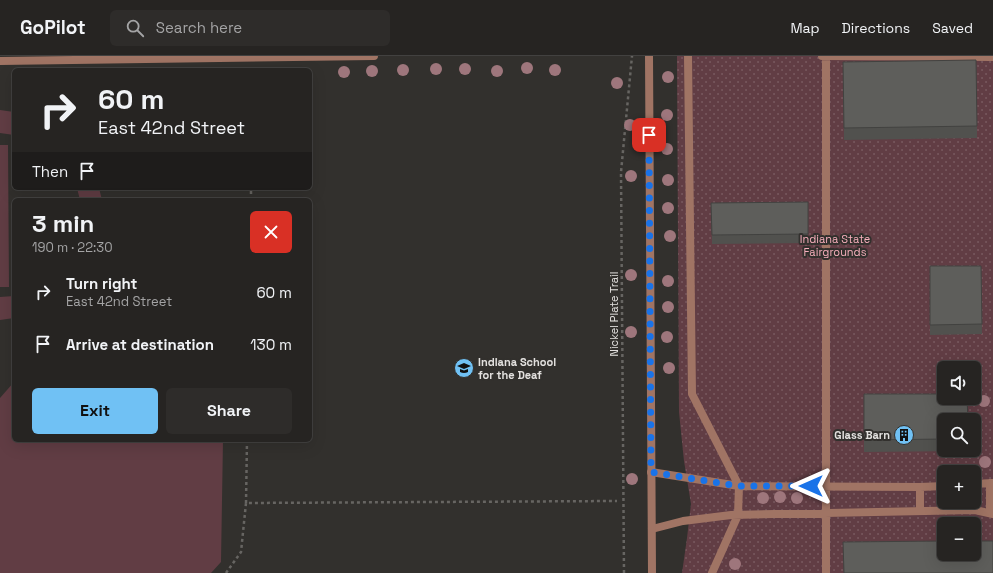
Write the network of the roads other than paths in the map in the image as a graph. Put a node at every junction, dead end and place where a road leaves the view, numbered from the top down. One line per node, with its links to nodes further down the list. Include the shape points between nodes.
1 (374, 56): 7 (street)
2 (649, 56): 9 (street)
3 (688, 56): 12 (street, via 692,394)
4 (822, 56): 5 (street)
5 (826, 56): 6 (street); 13 (street)
6 (993, 56)
7 (93, 58): 8 (street)
8 (0, 61)
9 (651, 472): 12 (street); 20 (street)
10 (991, 483): 11 (street); 18 (street)
11 (981, 484)
12 (739, 486): 13 (street); 19 (street)
13 (825, 486): 15 (street); 17 (street)
14 (937, 486): 15 (street)
15 (920, 487): 16 (street)
16 (920, 511): 17 (street); 18 (street, via 975,510)
17 (826, 513): 19 (street); 23 (street)
18 (991, 514)
19 (738, 515): 20 (street, via 683,521); 22 (street)
20 (652, 529): 21 (street)
21 (652, 573)
22 (712, 573)
23 (826, 573)

